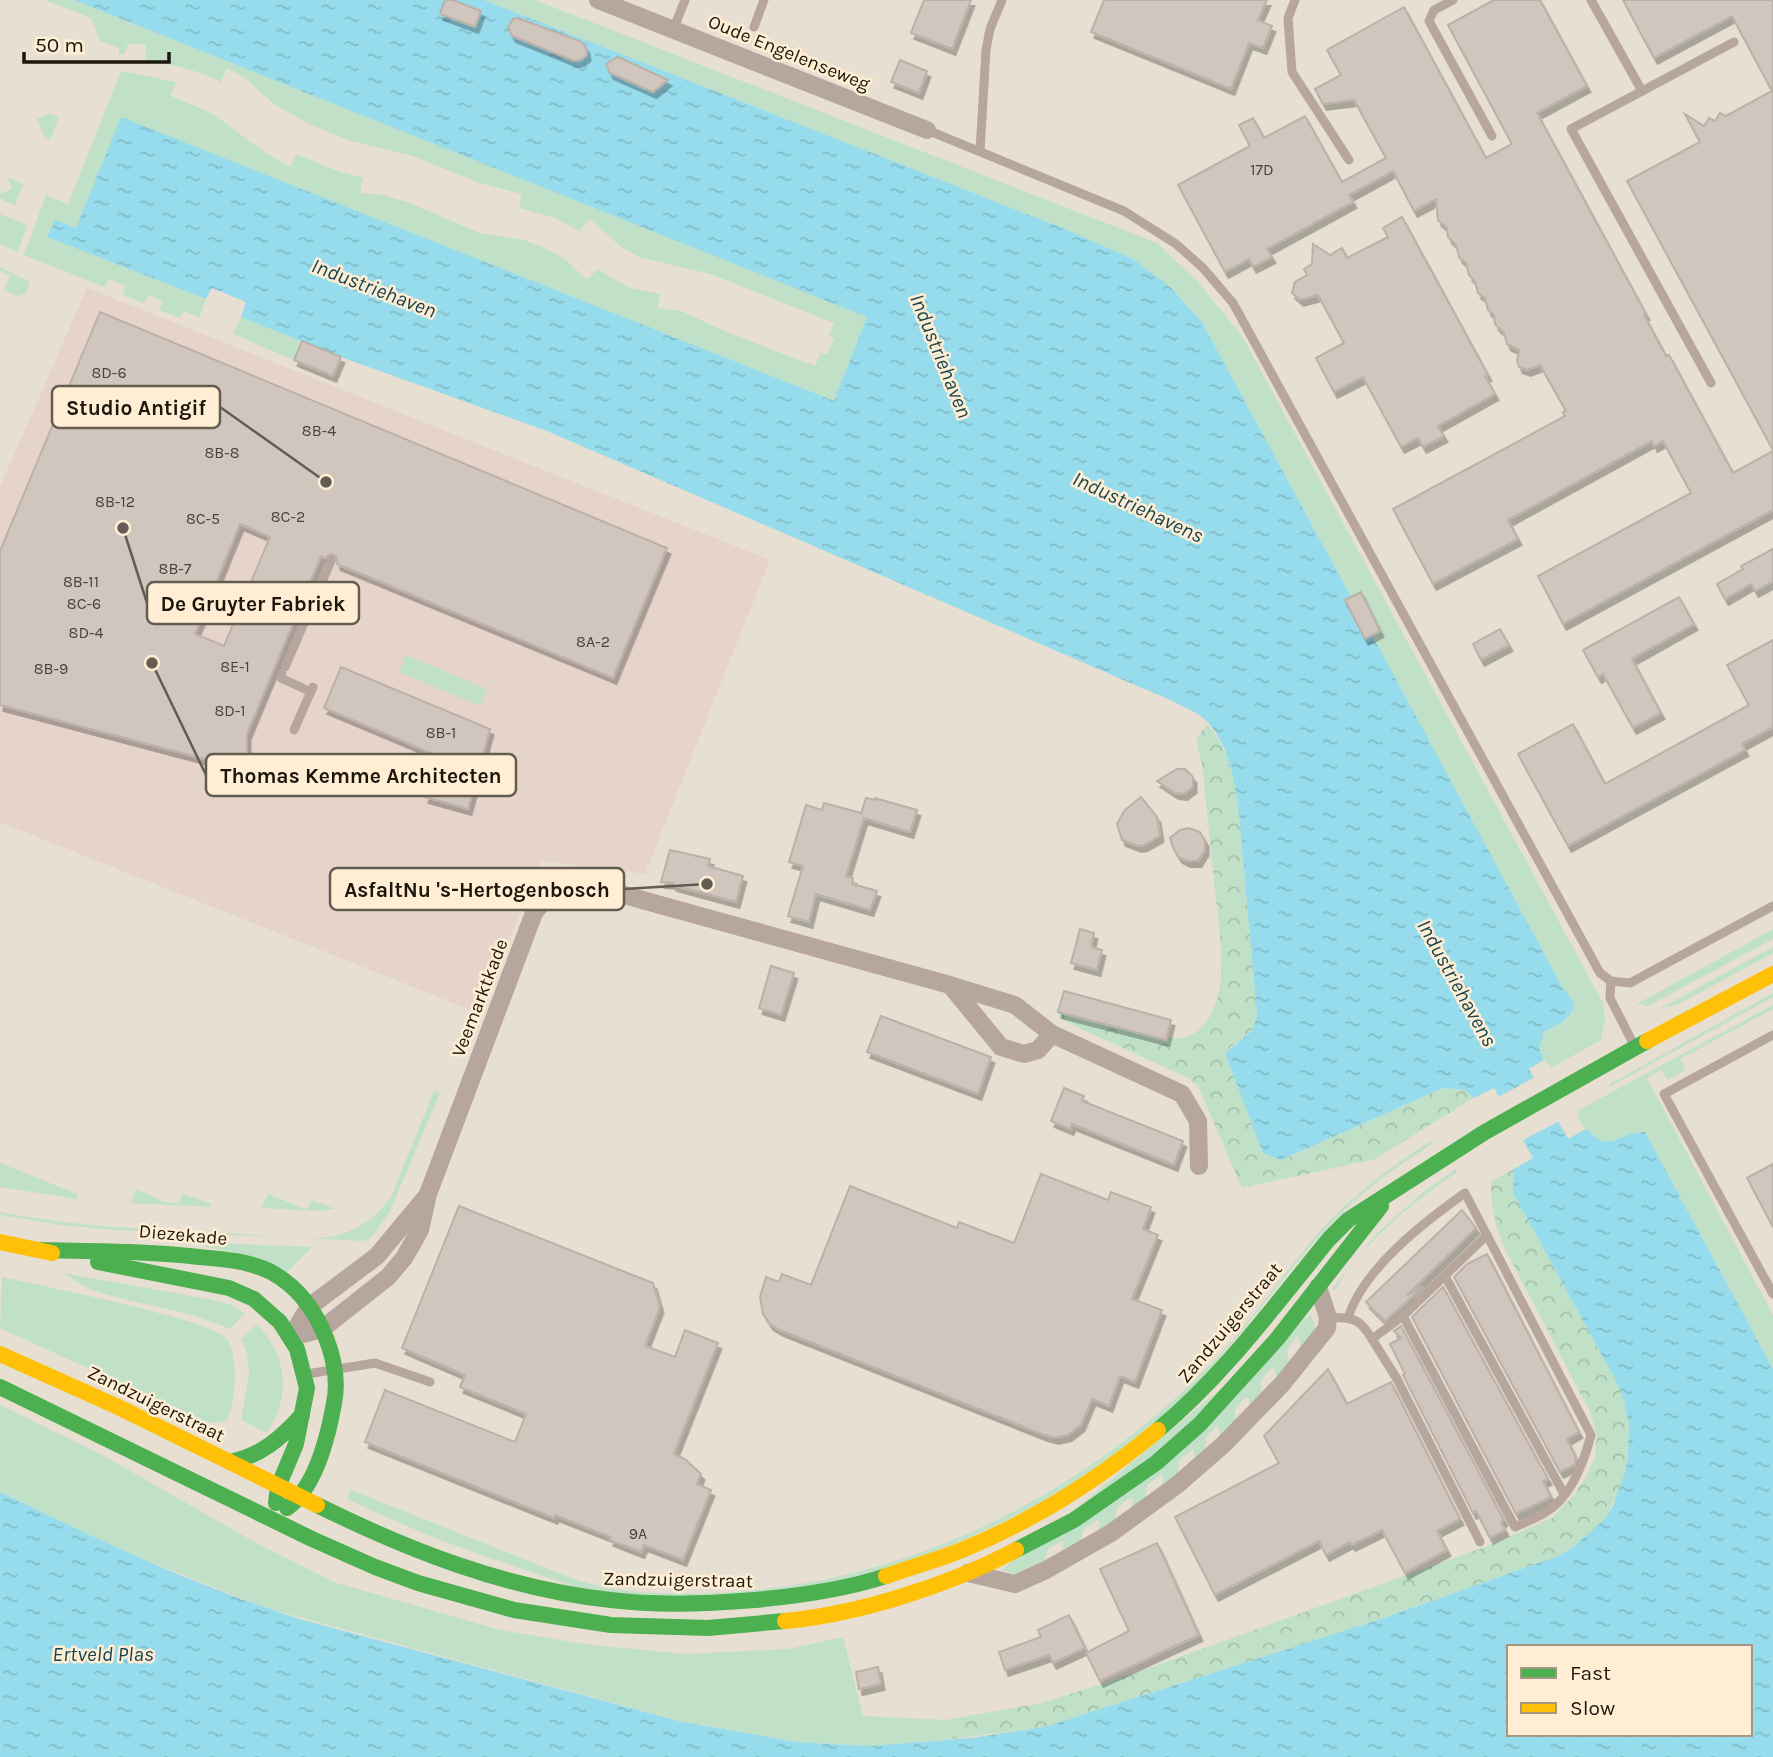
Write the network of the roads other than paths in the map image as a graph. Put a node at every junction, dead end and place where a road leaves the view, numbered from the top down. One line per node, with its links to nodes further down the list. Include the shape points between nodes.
1 (597, 0): 9 (street, Oude Engelenseweg)
2 (685, 0): 9 (lane)
3 (764, 0): 8 (lane)
4 (1002, 0): 14 (lane, via 986,50)
5 (1296, 0): 15 (lane, via 1288,18 1292,72)
6 (1453, 0): 13 (lane, via 1434,10 1429,21)
7 (1591, 0): 11 (lane)
8 (754, 27)
9 (673, 30): 12 (street, Oude Engelenseweg)
10 (1734, 42): 11 (lane)
11 (1642, 91): 16 (lane, via 1571,129)
12 (927, 130): 14 (lane)
13 (1492, 136)
14 (980, 151): 21 (lane, via 1124,211 1176,244 1233,303 1600,973)
15 (1349, 160)
16 (1711, 383)
17 (331, 561): 18 (lane, via 281,678 312,689)
18 (294, 730)
19 (1773, 906): 21 (lane, via 1630,983)
20 (1773, 974): 25 (main road, Zandzuigerstraat)
21 (1611, 981): 25 (lane, via 1610,998)
22 (950, 985): 23 (street, Veemarktkade, via 1015,1005); 23 (street, via 1001,1047 1024,1054 1038,1050); 28 (street, Veemarktkade, via 588,885 561,889 547,896 534,913)
23 (1052, 1034): 26 (street, Veemarktkade, via 1182,1094 1198,1121)
24 (1773, 1035): 34 (lane, via 1664,1094)
25 (1636, 1049): 27 (main road, Zandzuigerstraat, via 1433,1163)
26 (1199, 1166)
27 (1390, 1194): 33 (main road, Zandzuigerstraat); 51 (main road, Zandzuigerstraat, via 1342,1226 1241,1348 1142,1444 1084,1487 1018,1524 893,1576 826,1593 762,1602 644,1604 586,1599 473,1572 422,1554)
28 (428, 1195): 35 (street, Veemarktkade, via 377,1256); 39 (street, Veemarktkade, via 420,1230 404,1258 388,1277)
29 (1487, 1235): 32 (lane); 38 (lane, via 1465,1193 1384,1262 1360,1289); 50 (lane, via 1591,1435)
30 (0, 1241): 31 (main road, Diezekade)
31 (39, 1250): 35 (main road, Diezekade, via 235,1260 290,1284); 40 (main road, Diezekade, via 229,1289 267,1308)
32 (1444, 1276): 36 (lane); 50 (lane)
33 (1318, 1287): 37 (street); 54 (main road, Zandzuigerstraat, via 1259,1363 1210,1415 1156,1462 1095,1507)
34 (1773, 1294)
35 (309, 1307): 39 (main road); 40 (street, Veemarktkade)
36 (1403, 1315): 41 (lane); 50 (lane, via 1515,1527 1547,1511)
37 (1328, 1317): 38 (lane); 54 (street, via 1327,1328 1283,1383 1223,1445 1111,1533 1015,1584)
38 (1348, 1318): 41 (lane, via 1363,1324)
39 (323, 1329): 40 (street, Veemarktkade); 43 (main road)
40 (291, 1337): 44 (main road)
41 (1372, 1339): 53 (lane)
42 (0, 1354): 48 (main road, Zandzuigerstraat)
43 (335, 1370): 44 (lane); 45 (lane, via 375,1363); 51 (main road, via 333,1416)
44 (305, 1375): 47 (main road)
45 (430, 1382)
46 (0, 1387): 52 (main road, Zandzuigerstraat)
47 (302, 1415): 48 (main road, via 270,1447); 49 (main road)
48 (230, 1462): 49 (main road, Zandzuigerstraat)
49 (278, 1487): 51 (main road, Zandzuigerstraat); 52 (main road)
50 (1564, 1494)
51 (299, 1497): 52 (main road)
52 (274, 1521): 54 (main road, Zandzuigerstraat, via 372,1565 468,1598 631,1628 753,1627 817,1618 900,1598)
53 (1480, 1542)
54 (968, 1573)

